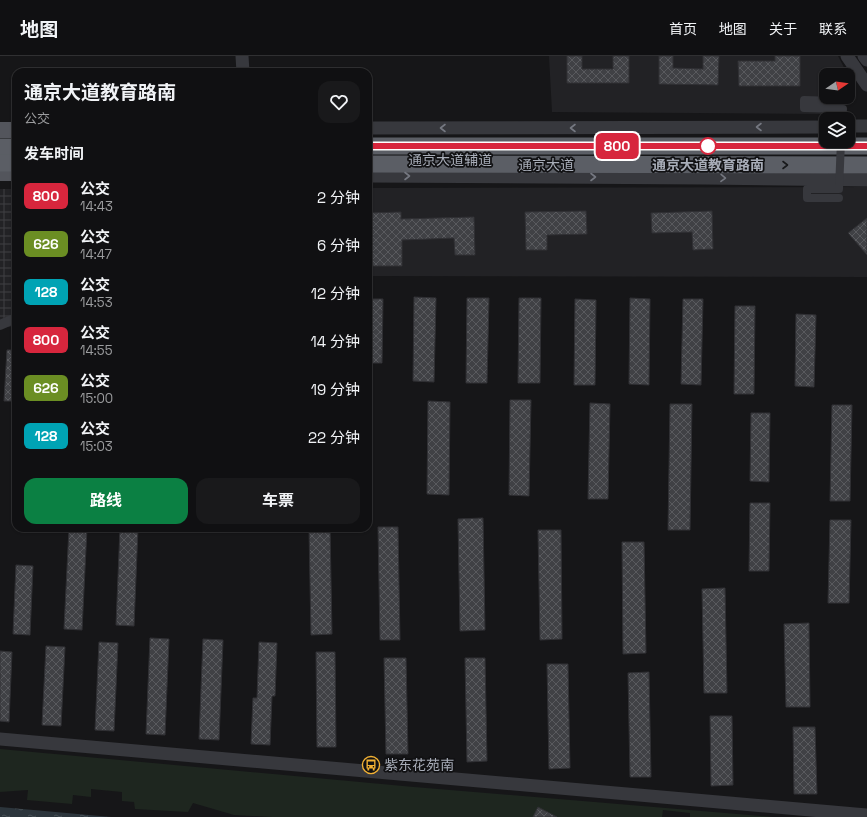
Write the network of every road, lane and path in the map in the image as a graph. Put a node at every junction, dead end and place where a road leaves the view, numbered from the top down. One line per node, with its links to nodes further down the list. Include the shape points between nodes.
1 (242, 56): 5 (street)
2 (847, 56): 6 (street)
3 (864, 56): 4 (street)
4 (867, 60)
5 (243, 68)
6 (867, 85)
7 (819, 100): 8 (street, via 804,100 804,108 843,108)
8 (843, 112)
9 (855, 126): 10 (street)
10 (867, 126)
11 (819, 127): 12 (street, one-way to 12)
12 (372, 128)
13 (0, 130): 14 (main road)
14 (12, 130)
15 (372, 146): 16 (highway, 通京大道)
16 (867, 146)
17 (0, 147): 18 (highway)
18 (12, 147)
19 (841, 148): 28 (street, bridge, via 839,189 807,189 807,198)
20 (0, 162): 21 (highway)
21 (12, 163)
22 (372, 164): 23 (highway, 通京大道, one-way to 23)
23 (867, 165)
24 (0, 173): 25 (main road)
25 (12, 173)
26 (372, 176): 27 (street, 通京大道辅道, one-way to 27)
27 (867, 180)
28 (839, 198)
29 (12, 320): 30 (street)
30 (0, 325)
31 (0, 739): 32 (street)
32 (867, 815)

